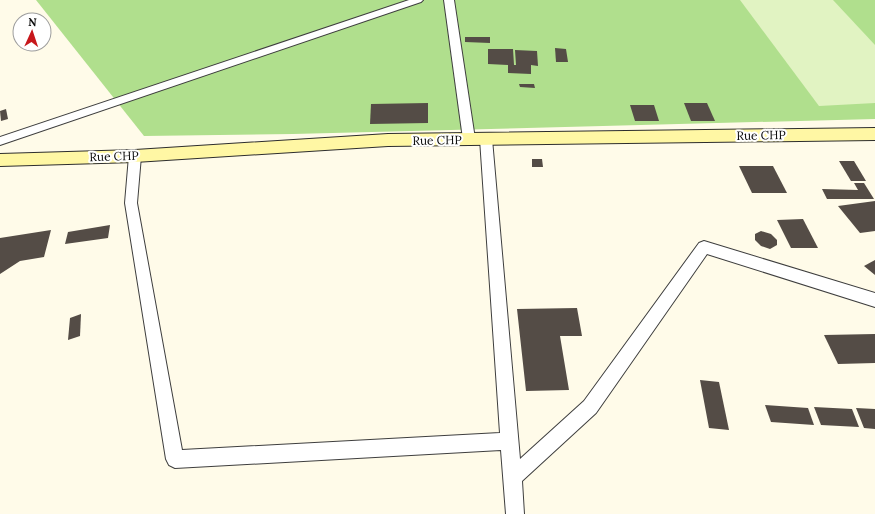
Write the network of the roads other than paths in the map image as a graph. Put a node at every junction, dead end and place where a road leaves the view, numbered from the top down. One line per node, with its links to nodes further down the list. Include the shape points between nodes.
1 (418, 0): 6 (street)
2 (449, 0): 4 (street)
3 (875, 134): 5 (street, Rue CHP)
4 (468, 139): 5 (street, Rue CHP); 7 (street, Rue CHP, via 326,143)
5 (486, 139): 10 (street)
6 (0, 141)
7 (135, 156): 8 (street, Rue CHP); 10 (street, via 131,203 175,459)
8 (0, 160)
9 (875, 300): 11 (street, via 704,247 590,407)
10 (509, 441): 11 (street)
11 (512, 478): 12 (street)
12 (515, 514)

